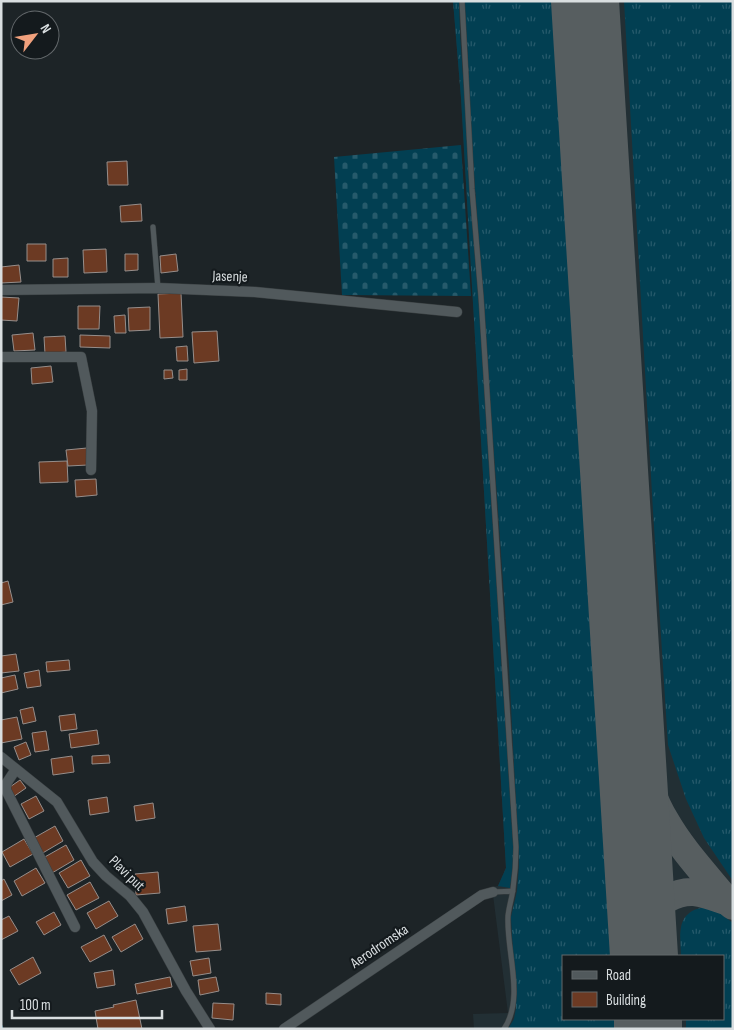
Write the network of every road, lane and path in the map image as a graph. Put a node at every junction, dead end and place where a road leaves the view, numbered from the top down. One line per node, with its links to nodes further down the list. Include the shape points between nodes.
1 (462, 1): 10 (lane, via 509,718 516,847)
2 (152, 226): 3 (lane)
3 (158, 288): 4 (street, Jasenje); 5 (street, Jasenje, via 292,295)
4 (1, 290)
5 (457, 312)
6 (1, 357): 7 (street, via 81,357 92,411)
7 (91, 470)
8 (1, 757): 9 (street, Plavi put)
9 (16, 769): 12 (street, via 6,784 6,790); 13 (street, Plavi put, via 57,802 93,862 143,912)
10 (513, 891): 11 (lane); 15 (lane, via 508,916 513,1008)
11 (493, 892): 14 (street, Aerodromska, via 482,895)
12 (75, 926)
13 (210, 1029)
14 (284, 1029)
15 (504, 1029)

